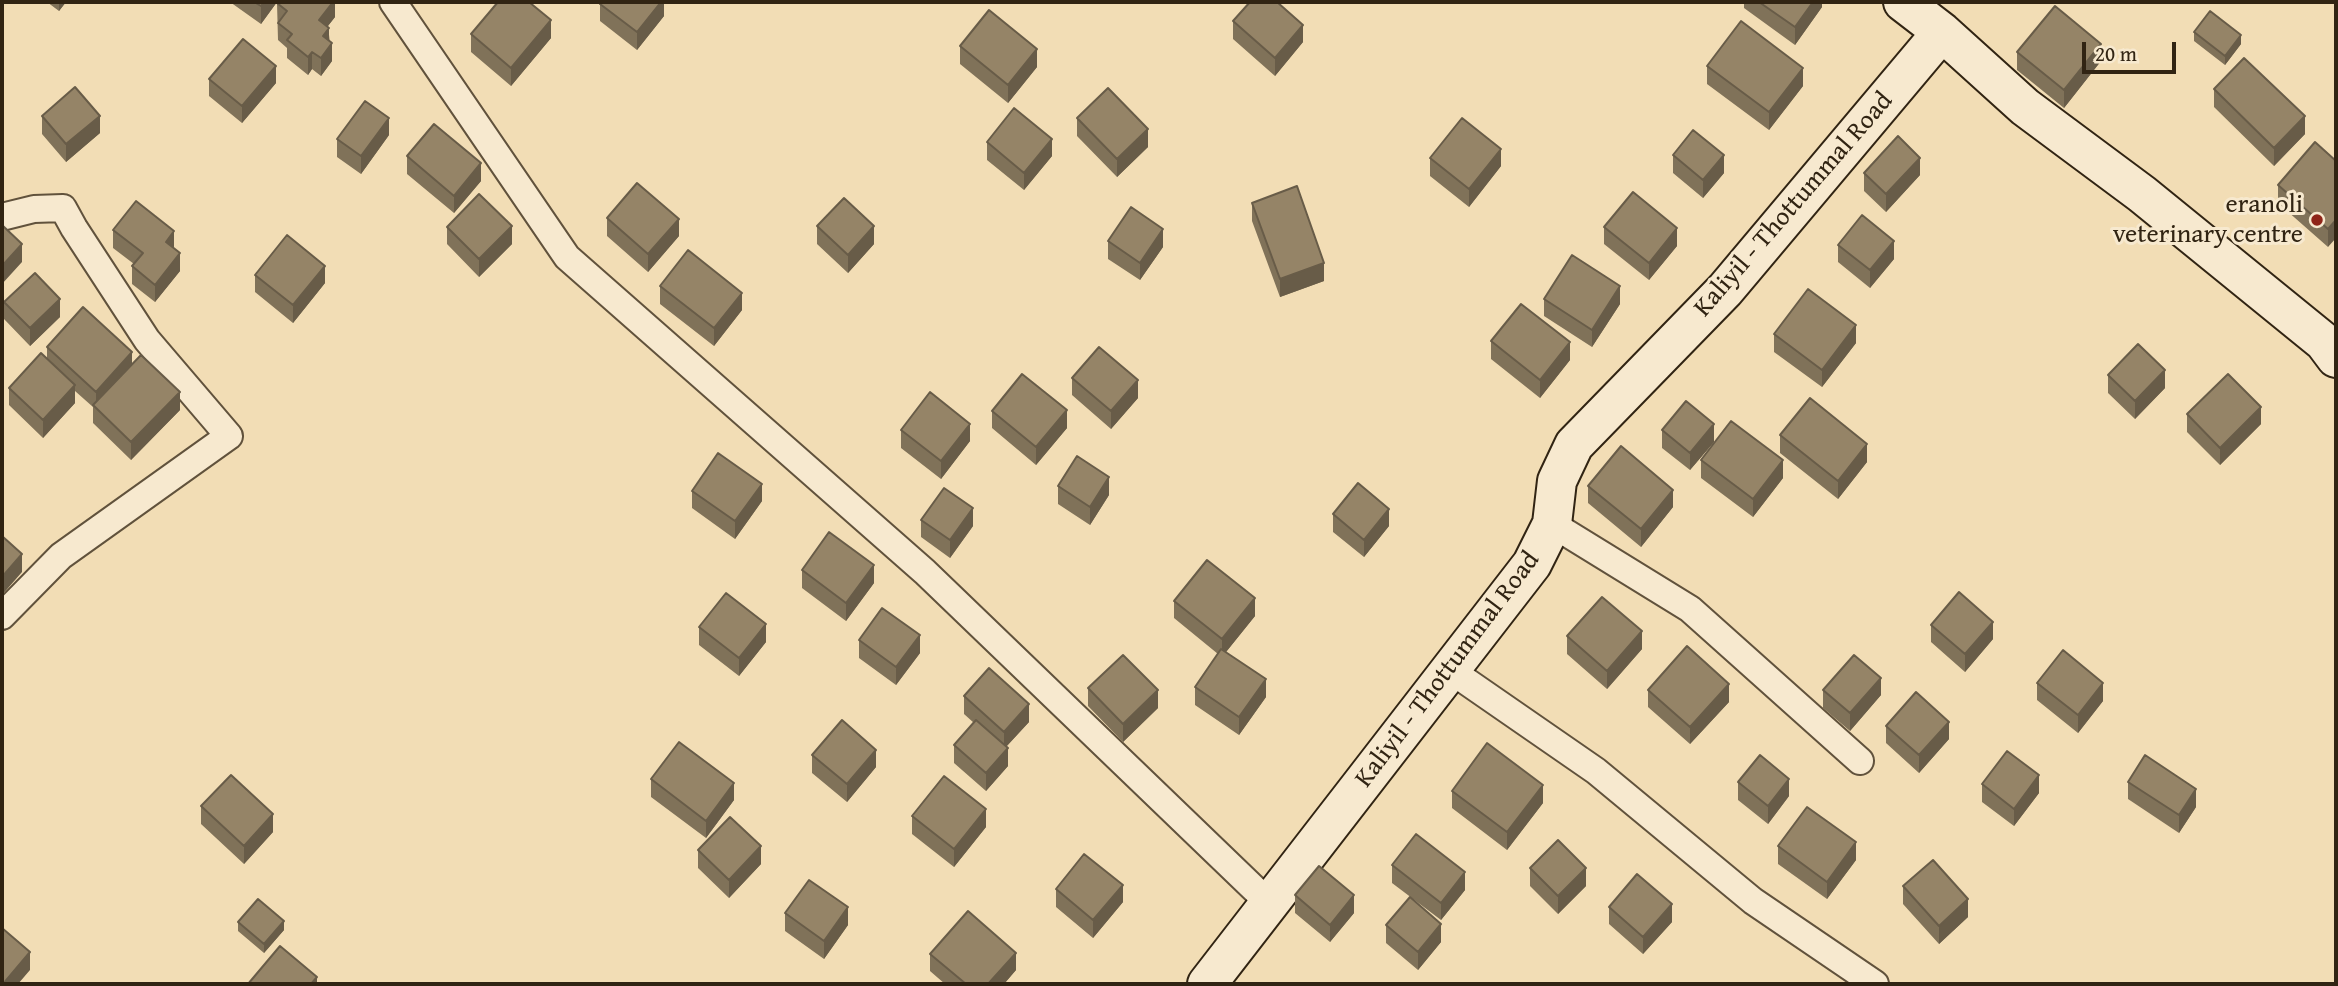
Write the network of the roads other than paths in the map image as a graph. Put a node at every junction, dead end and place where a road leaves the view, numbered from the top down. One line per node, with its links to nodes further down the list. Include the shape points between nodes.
1 (393, 2): 10 (street, via 567,257 925,572)
2 (1903, 2): 3 (main road)
3 (1942, 32): 5 (main road, via 2025,107 2142,194 2324,342); 6 (main road, Kaliyil - Thottummal Road, via 1725,290 1574,445 1557,481)
4 (2, 217): 7 (street, via 63,208 147,340 229,436 61,556)
5 (2336, 358)
6 (1552, 524): 8 (main road, Kaliyil - Thottummal Road, via 1532,564); 9 (street, via 1690,609)
7 (2, 616)
8 (1450, 670): 10 (main road, Kaliyil - Thottummal Road); 12 (street, via 1597,771 1752,901)
9 (1860, 761)
10 (1270, 904): 11 (main road, Kaliyil - Thottummal Road)
11 (1207, 984)
12 (1875, 984)

